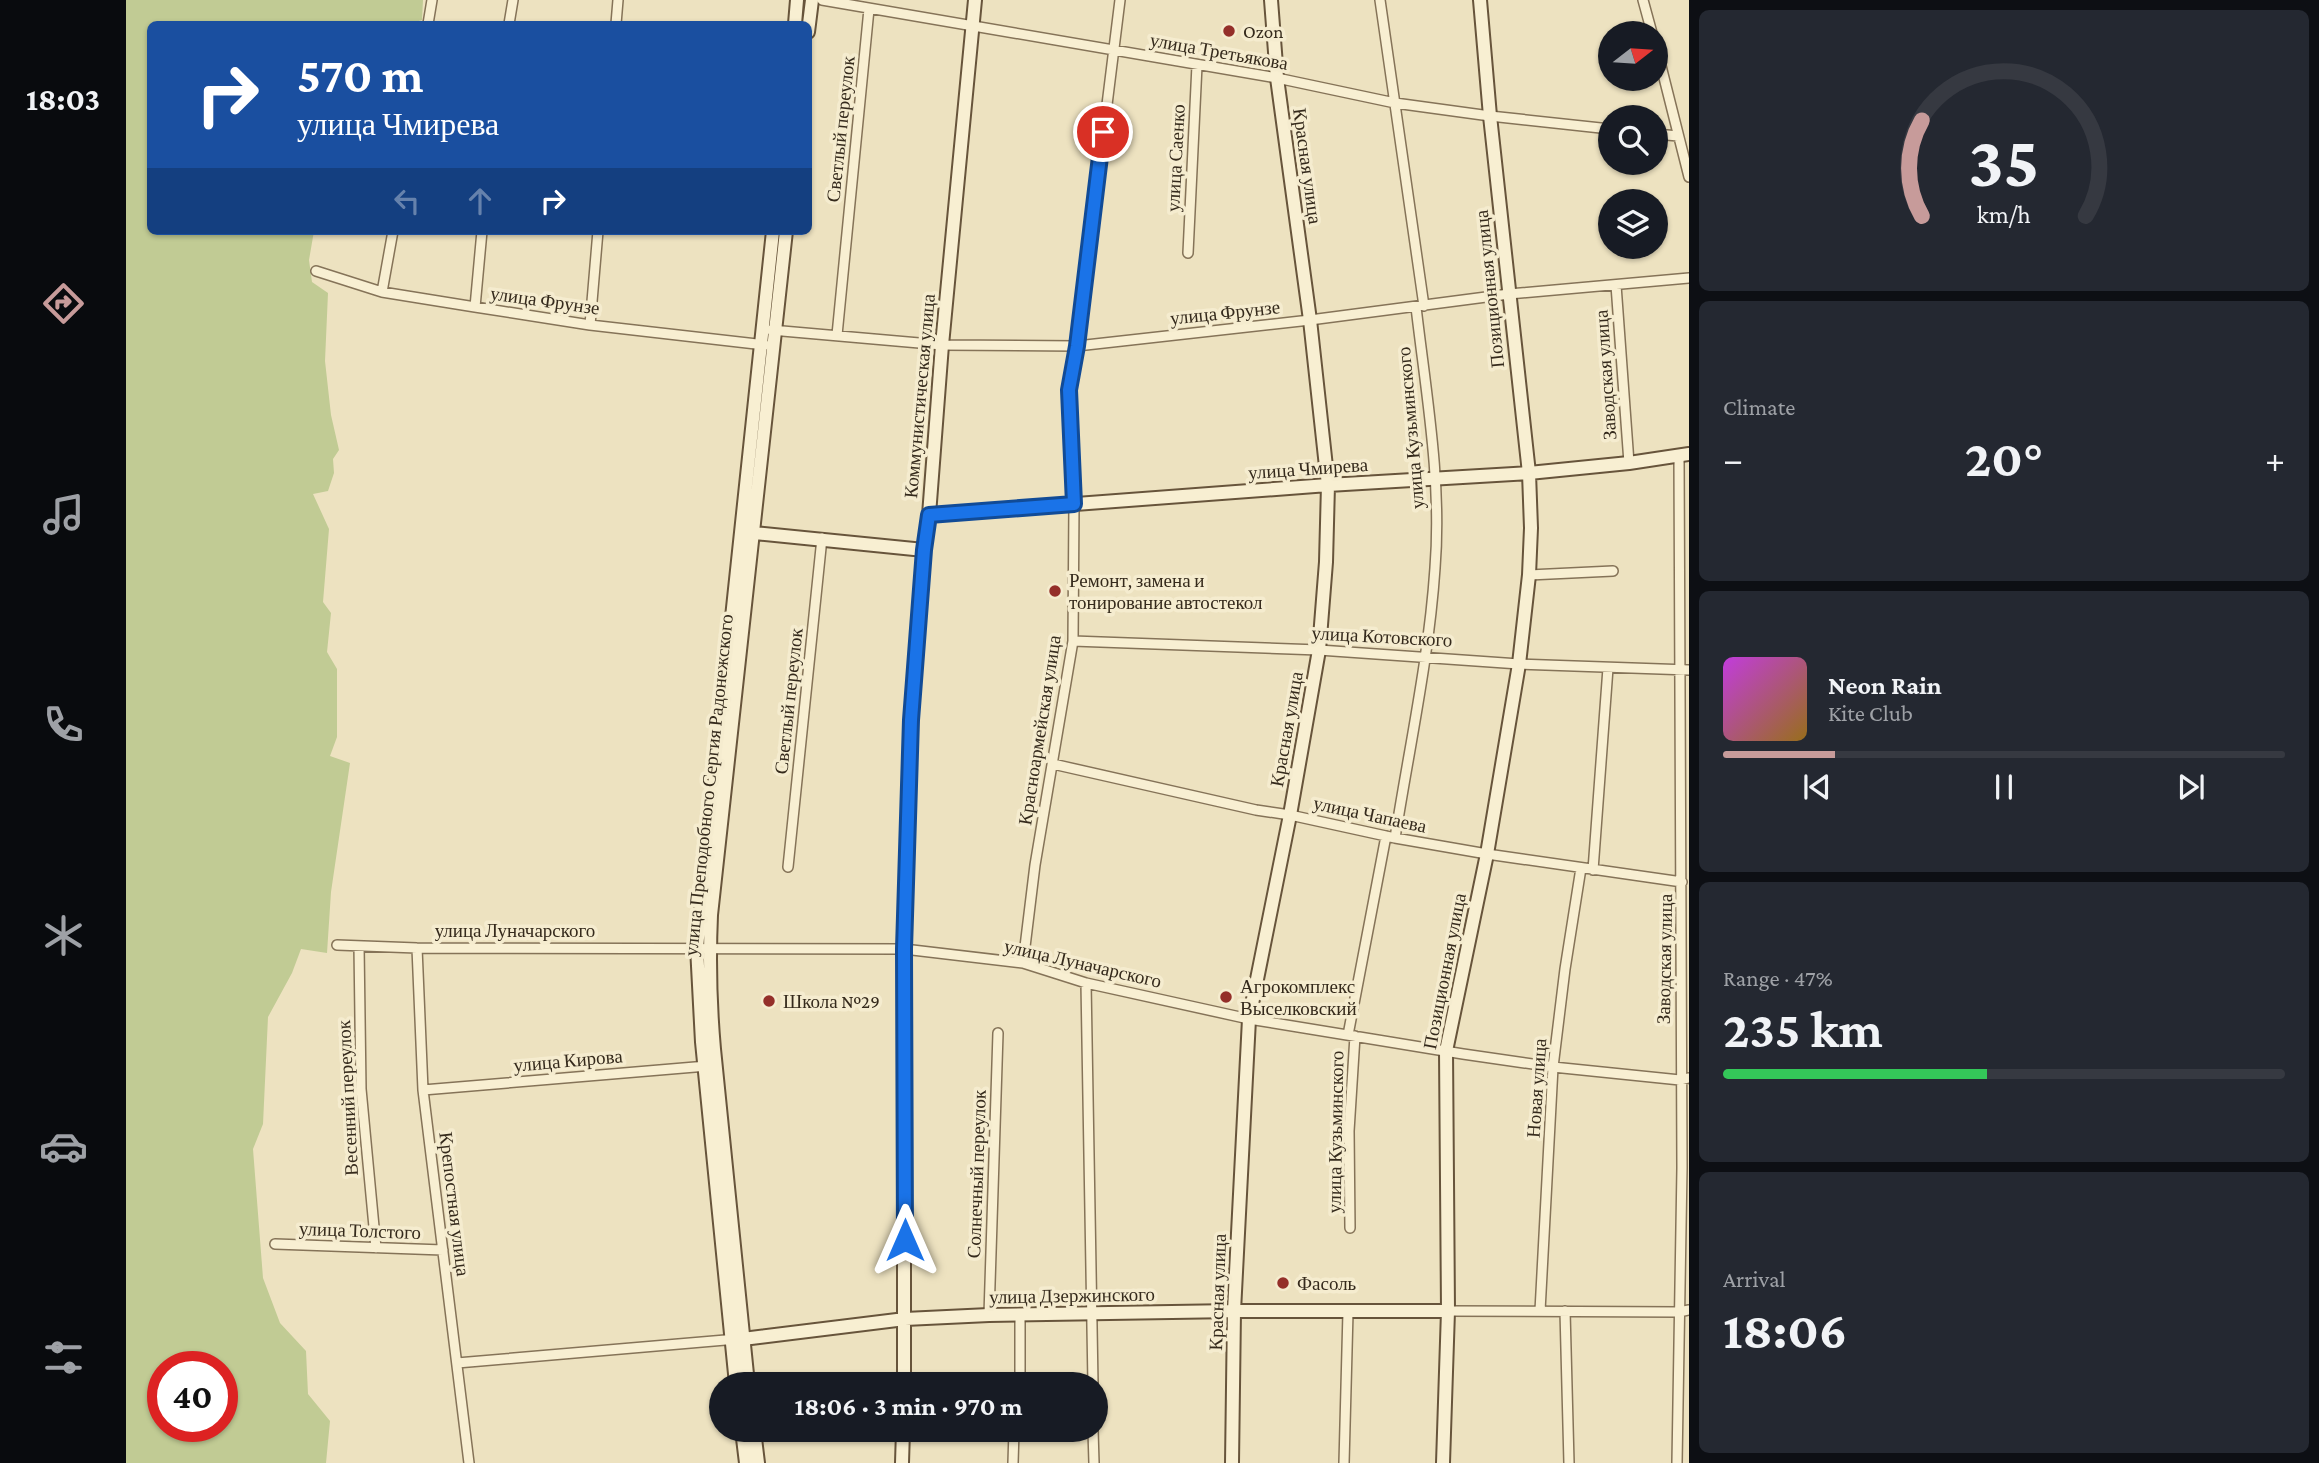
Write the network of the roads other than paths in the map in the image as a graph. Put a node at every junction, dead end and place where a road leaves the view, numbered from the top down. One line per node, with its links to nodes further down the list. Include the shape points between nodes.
1 (432, 0): 14 (street)
2 (513, 0): 15 (street)
3 (618, 0): 16 (street)
4 (797, 0): 17 (street)
5 (812, 0): 18 (street)
6 (822, 0): 13 (street, улица Третьякова)
7 (975, 0): 20 (street, Коммунистическая улица)
8 (1120, 0): 21 (street, Красноармейская улица)
9 (1271, 0): 23 (street, Красная улица)
10 (1380, 0): 25 (street, улица Кузьминского)
11 (1480, 0): 26 (street, Позиционная улица)
12 (1643, 0): 19 (street)
13 (869, 9): 20 (street, улица Третьякова); 47 (street, Светлый переулок)
14 (428, 21)
15 (510, 21)
16 (616, 21)
17 (795, 21)
18 (809, 21)
19 (1649, 21)
20 (972, 28): 21 (street, улица Третьякова); 49 (street, Коммунистическая улица)
21 (1113, 51): 22 (street, улица Третьякова); 50 (street, Красноармейская улица)
22 (1197, 65): 23 (street, улица Третьякова); 36 (street, улица Саенко)
23 (1277, 78): 25 (street, улица Третьякова); 44 (street, Красная улица)
24 (1667, 91): 29 (street)
25 (1395, 103): 26 (street, улица Третьякова); 42 (street, улица Кузьминского)
26 (1490, 116): 27 (street, улица Третьякова); 41 (street, Позиционная улица)
27 (1598, 128)
28 (1668, 135): 29 (street)
29 (1678, 136): 30 (street)
30 (1689, 177)
31 (392, 235): 40 (street)
32 (482, 235): 43 (street)
33 (598, 235): 45 (street)
34 (773, 235): 46 (street, улица Преподобного Сергия Радонежского)
35 (785, 235): 46 (street, улица Преподобного Сергия Радонежского)
36 (1188, 253)
37 (316, 271): 40 (street, улица Фрунзе)
38 (1689, 278): 39 (street, улица Фрунзе)
39 (1616, 285): 41 (street, улица Фрунзе); 52 (street, Заводская улица)
40 (382, 292): 43 (street, улица Фрунзе)
41 (1509, 294): 42 (street, улица Фрунзе); 53 (street, Позиционная улица)
42 (1420, 306): 44 (street, улица Фрунзе); 54 (street, улица Кузьминского)
43 (475, 307): 45 (street, улица Фрунзе)
44 (1310, 320): 50 (street, улица Фрунзе); 55 (street, Красная улица)
45 (590, 325): 48 (street, улица Фрунзе)
46 (769, 330): 47 (street, улица Фрунзе); 48 (street, улица Преподобного Сергия Радонежского)
47 (837, 335): 49 (street, улица Фрунзе)
48 (767, 345): 58 (street, улица Преподобного Сергия Радонежского)
49 (942, 345): 50 (street, улица Фрунзе); 57 (street, Коммунистическая улица)
50 (1077, 346): 56 (street, Красноармейская улица, via 1069,390)
51 (1684, 455): 52 (street, улица Чмирева); 68 (street, Заводская улица)
52 (1629, 463): 53 (street, улица Чмирева)
53 (1529, 473): 54 (street, улица Чмирева); 62 (street, Позиционная улица)
54 (1436, 478): 55 (street, улица Чмирева); 65 (street, улица Кузьминского, via 1436,567)
55 (1328, 485): 56 (street, улица Чмирева); 64 (street, Красная улица)
56 (1074, 504): 57 (street, улица Чмирева); 63 (street, Красноармейская улица)
57 (929, 515): 60 (street, Коммунистическая улица)
58 (747, 532): 59 (street); 80 (street, улица Преподобного Сергия Радонежского, via 711,915)
59 (822, 538): 60 (street); 73 (street, Светлый переулок)
60 (924, 550): 81 (street, Коммунистическая улица, via 911,720)
61 (1613, 571): 62 (street)
62 (1530, 575): 66 (street, Позиционная улица)
63 (1073, 640): 64 (street, улица Котовского); 69 (street, Красноармейская улица)
64 (1319, 650): 65 (street, улица Котовского); 70 (street, Красная улица)
65 (1425, 656): 66 (street, улица Котовского); 71 (street, улица Кузьминского)
66 (1519, 664): 67 (street, улица Котовского); 72 (street, Позиционная улица)
67 (1608, 668): 68 (street, улица Котовского); 75 (street)
68 (1685, 670): 76 (street, Заводская улица)
69 (1053, 764): 70 (street, улица Чапаева); 82 (street, Красноармейская улица)
70 (1290, 815): 71 (street, улица Чапаева); 84 (street, Красная улица)
71 (1390, 837): 72 (street, улица Чапаева); 86 (street, улица Кузьминского)
72 (1487, 854): 74 (street, улица Чапаева); 87 (street, Позиционная улица)
73 (788, 867)
74 (1581, 868): 75 (street, улица Чапаева); 89 (street, Новая улица)
75 (1593, 870): 76 (street, улица Чапаева)
76 (1682, 882): 90 (street, Заводская улица)
77 (337, 946): 78 (street, улица Луначарского)
78 (359, 946): 79 (street, улица Луначарского); 95 (street, Весенний переулок, via 361,1089)
79 (417, 948): 80 (street, улица Луначарского); 91 (street, Крепостная улица)
80 (703, 948): 81 (street, улица Луначарского); 88 (street, улица Преподобного Сергия Радонежского, via 710,995)
81 (904, 949): 82 (street, улица Луначарского); 106 (street, Коммунистическая улица)
82 (1023, 963): 83 (street, улица Луначарского)
83 (1086, 983): 84 (street, улица Луначарского); 105 (street)
84 (1249, 1019): 86 (street, улица Луначарского); 97 (street, Красная улица)
85 (998, 1033): 104 (street, Солнечный переулок)
86 (1352, 1036): 87 (street, улица Луначарского); 93 (street, улица Кузьминского)
87 (1446, 1052): 89 (street, улица Луначарского); 98 (street, Позиционная улица)
88 (710, 1066): 91 (street, улица Кирова); 107 (street, улица Преподобного Сергия Радонежского)
89 (1553, 1067): 90 (street, улица Луначарского); 99 (street, Новая улица)
90 (1684, 1079): 92 (street, Заводская улица)
91 (423, 1090): 96 (street, Крепостная улица)
92 (1685, 1168): 101 (street, Заводская улица)
93 (1350, 1228)
94 (275, 1244): 95 (street, улица Толстого)
95 (376, 1248): 96 (street, улица Толстого)
96 (443, 1251): 108 (street, Крепостная улица)
97 (1234, 1311): 102 (street, улица Дзержинского); 105 (street, улица Дзержинского); 125 (street, Красная улица)
98 (1448, 1311): 99 (street, улица Дзержинского); 102 (street, улица Дзержинского); 127 (street, Позиционная улица)
99 (1540, 1311): 100 (street, улица Дзержинского)
100 (1565, 1311): 101 (street, улица Дзержинского); 128 (street)
101 (1684, 1311): 129 (street, Заводская улица)
102 (1348, 1312): 126 (street)
103 (1020, 1314): 104 (street, улица Дзержинского); 105 (street, улица Дзержинского); 112 (street)
104 (989, 1315): 106 (street, улица Дзержинского)
105 (1092, 1315): 113 (street)
106 (905, 1319): 107 (street, улица Дзержинского); 111 (street, Коммунистическая улица)
107 (737, 1339): 108 (street, улица Дзержинского); 109 (street, улица Преподобного Сергия Радонежского); 110 (street, улица Преподобного Сергия Радонежского)
108 (457, 1363): 119 (street, Крепостная улица)
109 (736, 1372)
110 (745, 1372)
111 (904, 1372)
112 (1020, 1372)
113 (1093, 1372)
114 (743, 1442): 120 (street)
115 (755, 1442): 121 (street)
116 (903, 1442): 122 (street)
117 (1014, 1442): 123 (street)
118 (1093, 1442): 124 (street)
119 (469, 1463)
120 (746, 1463)
121 (758, 1463)
122 (902, 1463)
123 (1013, 1463)
124 (1094, 1463)
125 (1232, 1463)
126 (1344, 1463)
127 (1443, 1463)
128 (1569, 1463)
129 (1677, 1463)

